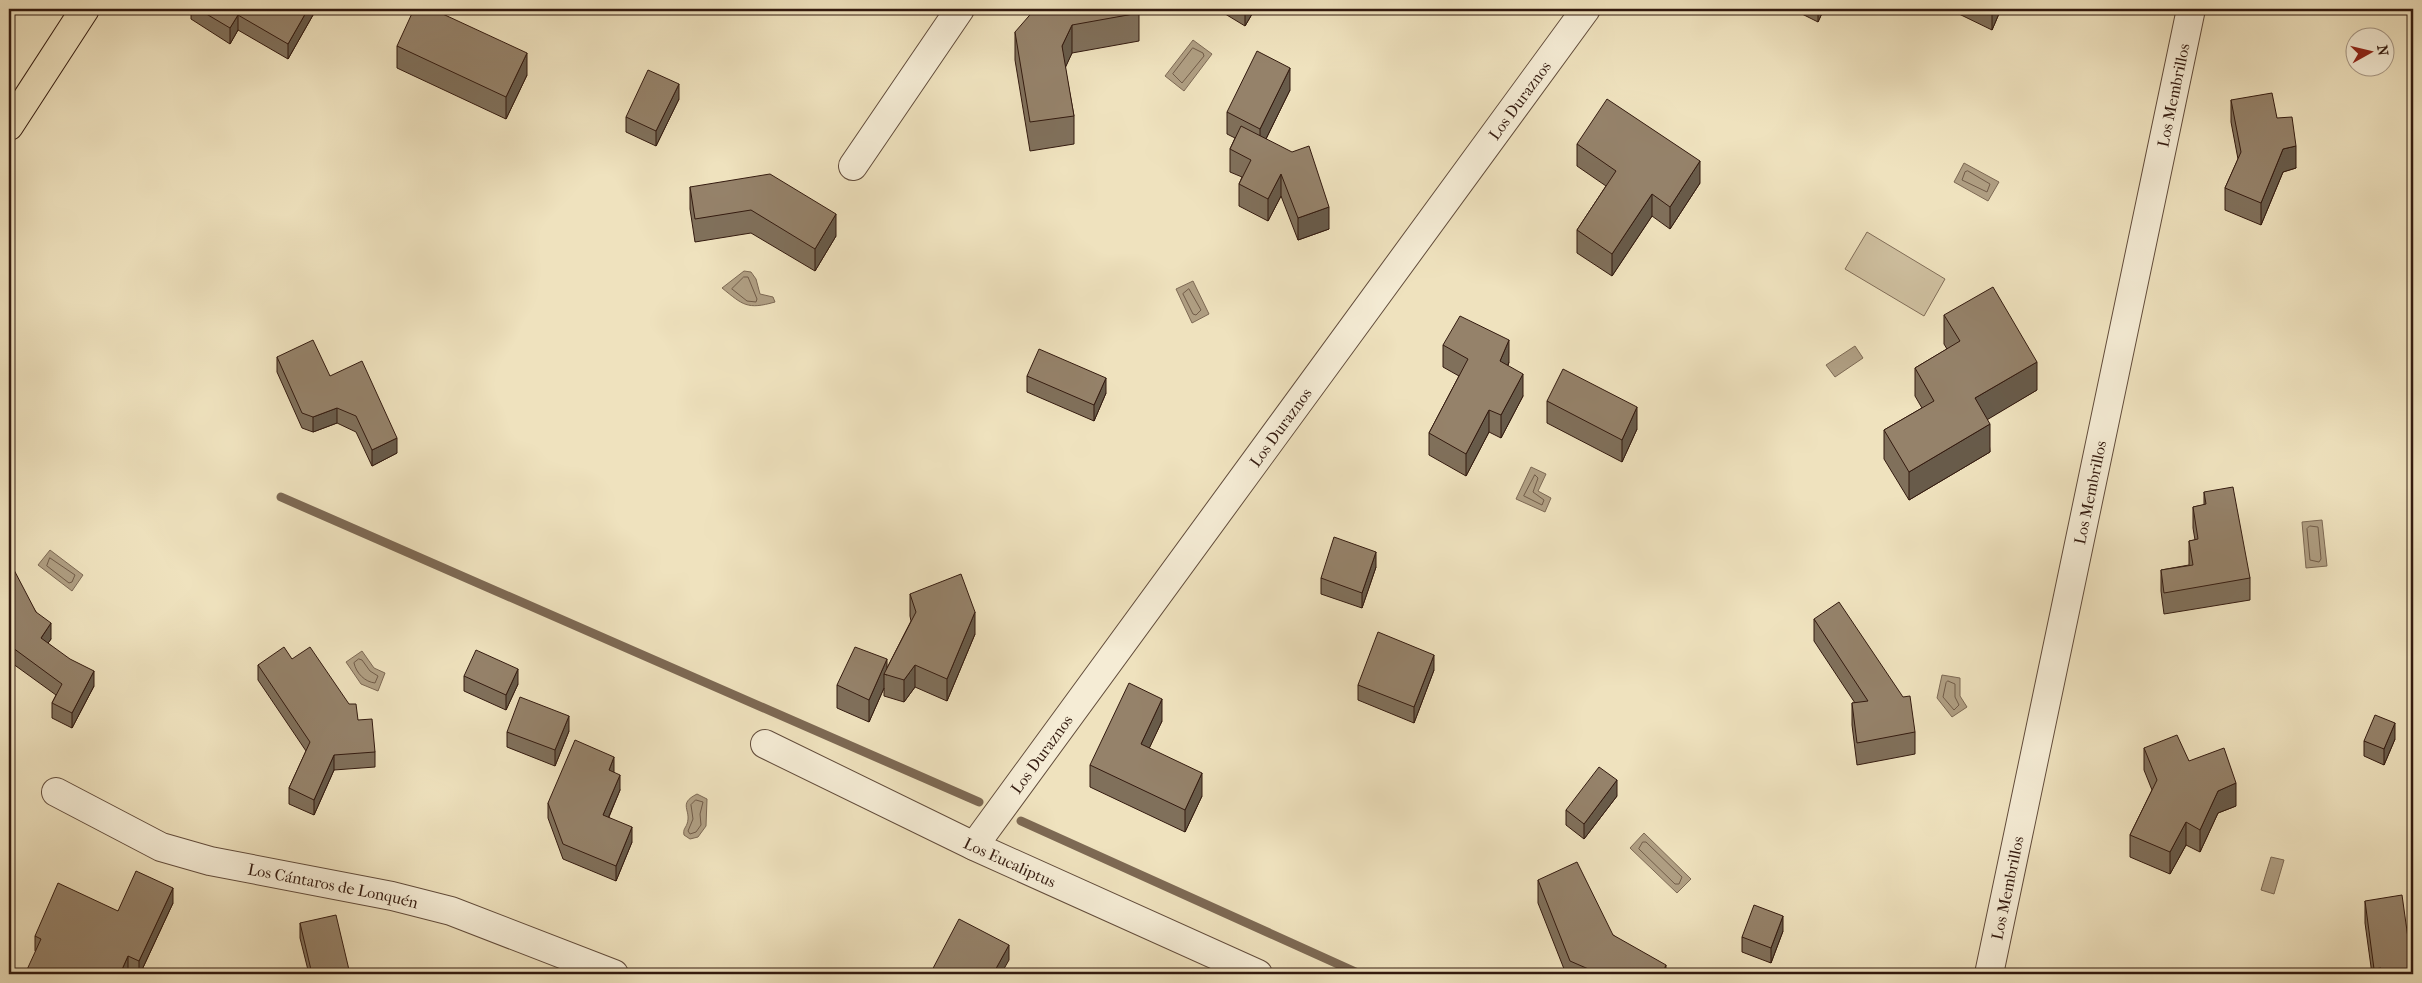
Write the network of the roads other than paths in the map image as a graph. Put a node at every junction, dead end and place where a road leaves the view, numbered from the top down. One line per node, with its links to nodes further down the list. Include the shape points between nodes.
1 (85, 9): 5 (main road)
2 (960, 9): 6 (street)
3 (1586, 9): 9 (street, Los Duraznos)
4 (2191, 9): 12 (street, Los Membrillos)
5 (9, 126)
6 (852, 166)
7 (764, 744): 9 (street, Los Eucaliptus)
8 (56, 792): 10 (street, Los Cántaros de Lonquén, via 161,847 210,861 392,896 451,911)
9 (974, 846): 11 (street, Los Eucaliptus)
10 (614, 974)
11 (1258, 974)
12 (1989, 974)

